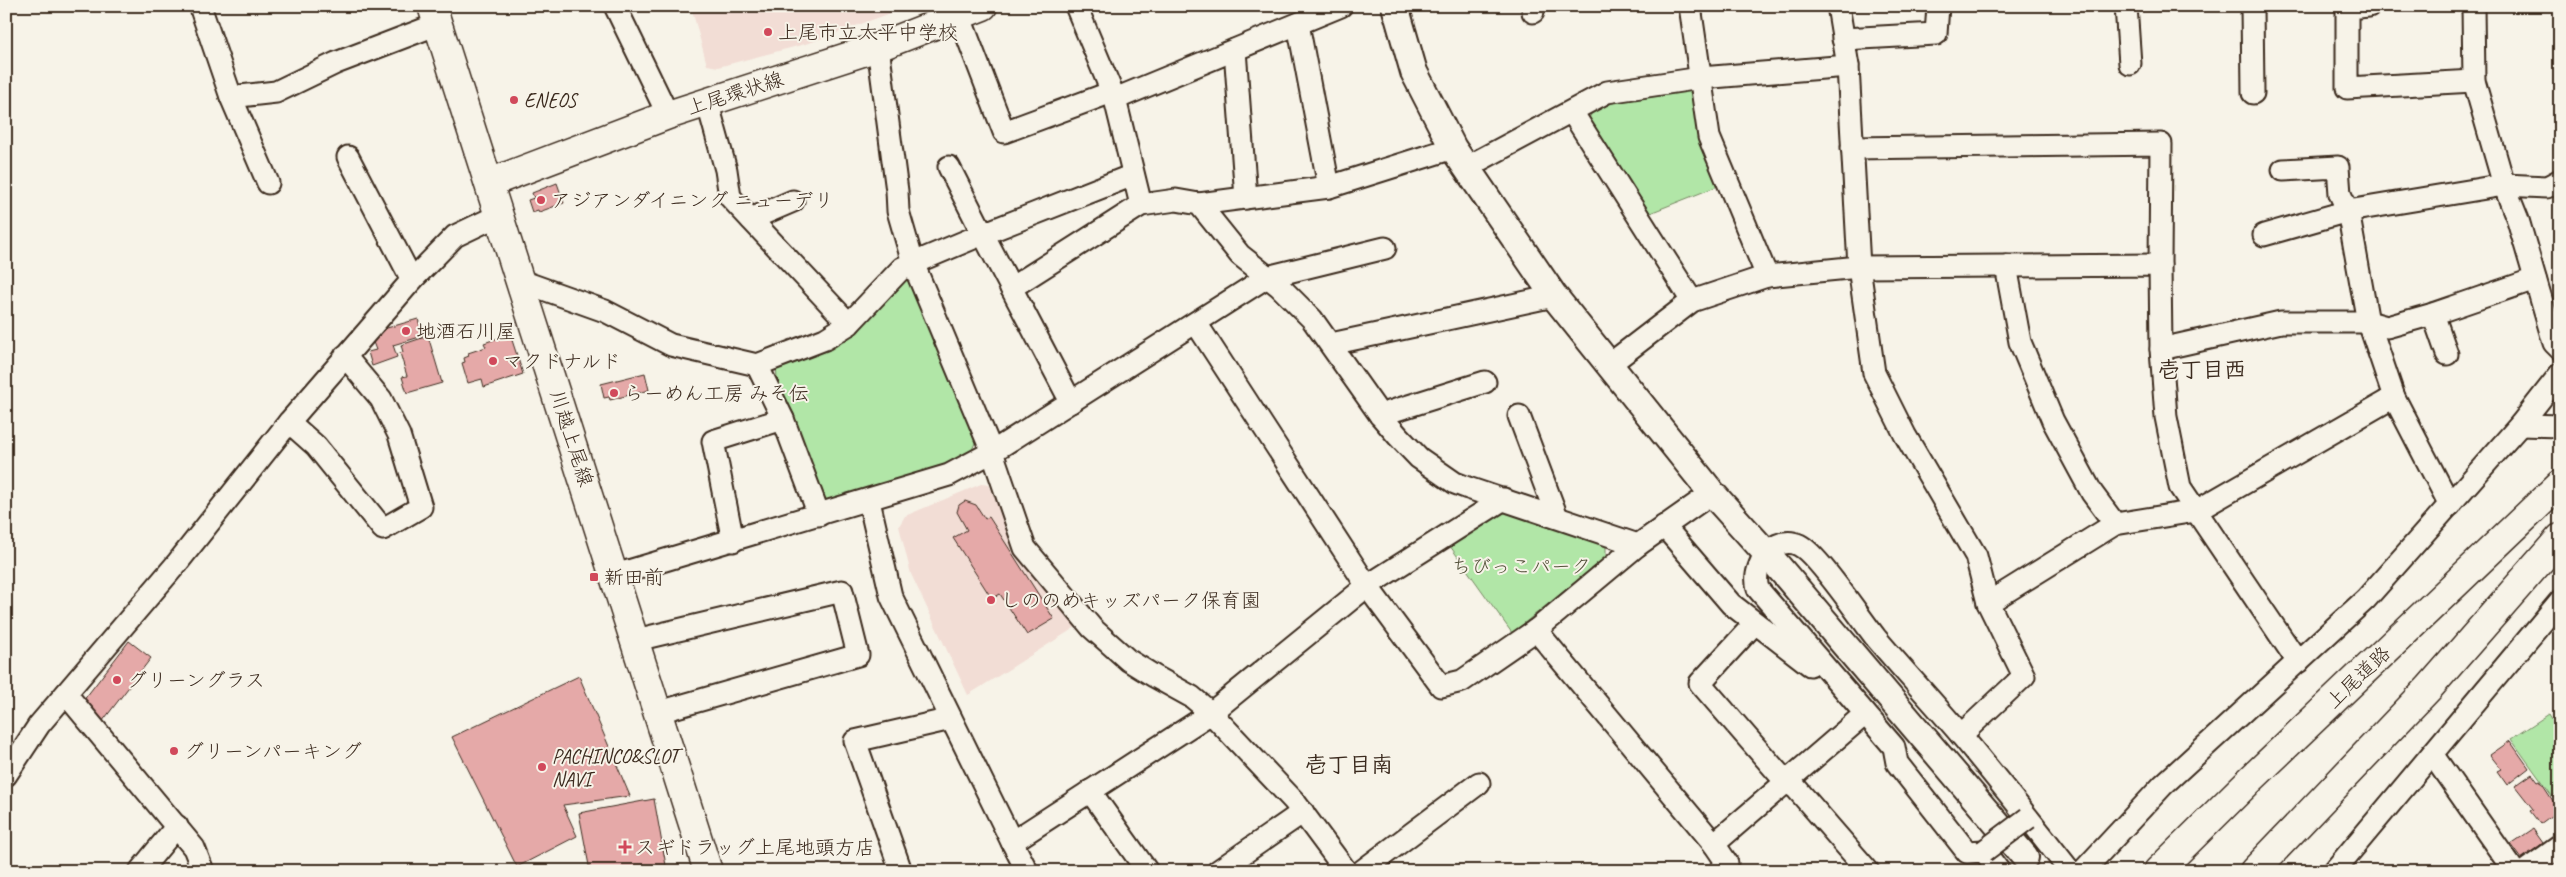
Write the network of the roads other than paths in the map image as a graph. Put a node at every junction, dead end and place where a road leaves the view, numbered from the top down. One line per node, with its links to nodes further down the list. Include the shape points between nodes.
1 (615, 6): 28 (street)
2 (1076, 6): 24 (street)
3 (1341, 6): 15 (street)
4 (1395, 6): 31 (street, via 1414,72)
5 (1690, 6): 21 (street)
6 (1838, 6): 16 (street)
7 (1938, 6): 16 (street, via 1936,34)
8 (2126, 6): 19 (street)
9 (2252, 6): 23 (street)
10 (2370, 6): 22 (street, via 2347,8 2347,88)
11 (2474, 6): 22 (street)
12 (971, 10): 17 (main road, 上尾環状線); 24 (street, via 1004,132)
13 (202, 12): 25 (street)
14 (435, 15): 25 (street, via 276,92); 37 (main road, 川越上尾線)
15 (1298, 24): 18 (street); 39 (street)
16 (1843, 39): 20 (street)
17 (878, 47): 26 (main road, 上尾環状線); 50 (street, via 898,211)
18 (1235, 50): 24 (street); 40 (street)
19 (2130, 64)
20 (1848, 66): 21 (street); 29 (street)
21 (1701, 78): 27 (street, via 1607,92); 54 (street, via 1709,137)
22 (2474, 81): 38 (street)
23 (2253, 93)
24 (1113, 95): 34 (street)
25 (231, 97): 36 (street)
26 (707, 101): 28 (main road, 上尾環状線); 46 (street, via 730,197)
27 (1572, 112): 31 (street); 61 (street)
28 (668, 115): 37 (main road, 上尾環状線)
29 (1852, 148): 51 (street, via 2161,144); 53 (street)
30 (348, 157): 57 (street)
31 (1459, 158): 39 (street); 60 (street)
32 (949, 168): 47 (street)
33 (2283, 170): 44 (street, via 2338,167 2340,194)
34 (1134, 175): 43 (street); 47 (street)
35 (2560, 180): 38 (street, via 2547,187)
36 (268, 183)
37 (489, 183): 45 (main road, 川越上尾線)
38 (2504, 185): 44 (street); 56 (street)
39 (1329, 187): 40 (street)
40 (1246, 198): 42 (street)
41 (792, 201): 46 (street)
42 (1199, 204): 43 (street, via 1176,200); 55 (street, via 1240,255)
43 (1141, 205): 59 (street)
44 (2348, 211): 48 (street); 63 (street)
45 (499, 215): 57 (street, via 455,236); 58 (main road, 川越上尾線)
46 (751, 219): 65 (street)
47 (983, 234): 50 (street); 59 (street)
48 (2264, 235)
49 (1386, 248): 55 (street)
50 (913, 263): 65 (street, via 902,268); 83 (street)
51 (2160, 265): 52 (street); 67 (street)
52 (2006, 266): 53 (street); 92 (street, via 2020,342 2053,421 2092,494)
53 (1859, 267): 54 (street); 101 (street, via 1874,373 1905,435 1976,556)
54 (1767, 276): 61 (street)
55 (1267, 277): 64 (street); 66 (street, via 1312,319)
56 (2535, 279): 62 (street); 68 (street, via 2554,343)
57 (412, 280): 70 (street)
58 (521, 281): 72 (street, via 605,311 671,345); 98 (main road, 川越上尾線)
59 (1012, 288): 76 (street)
60 (1554, 296): 66 (street); 71 (street)
61 (1692, 301): 71 (street)
62 (2434, 314): 63 (street, via 2387,327); 69 (street)
63 (2369, 322): 67 (street, via 2281,322); 75 (street)
64 (1196, 323): 76 (street); 99 (street)
65 (849, 324): 72 (street, via 825,339)
66 (1331, 344): 77 (street)
67 (2161, 349): 89 (street, via 2166,417 2180,487)
68 (2560, 349)
69 (2447, 354)
70 (345, 356): 80 (street); 80 (street, via 382,399 399,435 421,507 383,528 316,446)
71 (1610, 364): 85 (street)
72 (757, 365): 79 (street)
73 (2560, 374): 81 (street)
74 (1485, 382): 77 (street)
75 (2394, 397): 88 (street); 89 (street)
76 (1071, 402): 83 (street)
77 (1380, 415): 86 (street, via 1419,458 1455,482)
78 (1519, 416): 91 (street)
79 (783, 419): 90 (street); 95 (street, via 712,442)
80 (289, 422): 107 (street, via 178,562)
81 (2520, 425): 82 (street); 88 (street)
82 (2560, 426)
83 (992, 452): 87 (street, via 949,476); 109 (street, via 1025,548 1059,589 1092,628 1128,660 1192,696)
84 (2560, 484): 140 (main road, 上尾道路)
85 (1712, 493): 93 (street); 97 (street)
86 (1504, 499): 91 (street); 99 (street)
87 (869, 501): 90 (street); 111 (street, via 892,596)
88 (2450, 505): 105 (street, via 2366,598)
89 (2196, 511): 92 (street); 105 (street)
90 (819, 515): 95 (street)
91 (1557, 517): 96 (street)
92 (2115, 524): 101 (street)
93 (1664, 526): 96 (street); 102 (street, via 1731,604)
94 (2560, 538): 141 (main road, via 2429,688)
95 (733, 541): 98 (street)
96 (1638, 545): 103 (street)
97 (1765, 553): 106 (street, via 1756,579 1758,589); 112 (street, via 1777,544 1790,542 1800,545); 125 (street)
98 (615, 575): 104 (main road, 川越上尾線)
99 (1367, 586): 103 (street, via 1442,686 1462,680); 109 (street)
100 (2560, 601): 113 (street)
101 (1988, 602): 112 (street, via 2024,676)
102 (1755, 622): 106 (street); 115 (street, via 1700,683)
103 (1536, 630): 122 (street)
104 (636, 640): 108 (main road, 川越上尾線); 108 (street, via 842,591 858,655)
105 (2298, 662): 139 (street, via 2163,785)
106 (1846, 692): 110 (street)
107 (66, 694): 114 (street, via 39,725); 120 (street)
108 (659, 712): 128 (main road, 川越上尾線)
109 (1211, 713): 117 (street); 118 (street)
110 (1865, 714): 115 (street); 124 (street, via 1894,747 1897,763 1968,852)
111 (951, 719): 121 (street); 129 (street, via 855,741)
112 (1961, 735): 119 (street)
113 (2432, 754): 142 (street); 143 (street)
114 (6, 775)
115 (1786, 782): 122 (street); 136 (street, via 1796,788)
116 (1479, 783): 134 (street)
117 (1090, 791): 121 (street); 131 (street)
118 (1303, 812): 132 (street); 133 (street)
119 (2028, 818): 124 (street, bridge); 138 (street)
120 (177, 826): 126 (street); 127 (street, via 194,848)
121 (1012, 842): 130 (street)
122 (1714, 844): 135 (street, via 1727,863)
123 (2560, 846): 144 (street)
124 (1984, 851): 137 (street)
125 (2025, 857)
126 (140, 871)
127 (203, 871)
128 (708, 871)
129 (901, 871)
130 (1027, 871)
131 (1148, 871)
132 (1218, 871)
133 (1346, 871)
134 (1362, 871)
135 (1720, 871)
136 (1868, 871)
137 (1999, 871)
138 (2070, 871)
139 (2083, 871)
140 (2158, 871)
141 (2254, 871)
142 (2334, 871)
143 (2514, 871)
144 (2525, 871)

